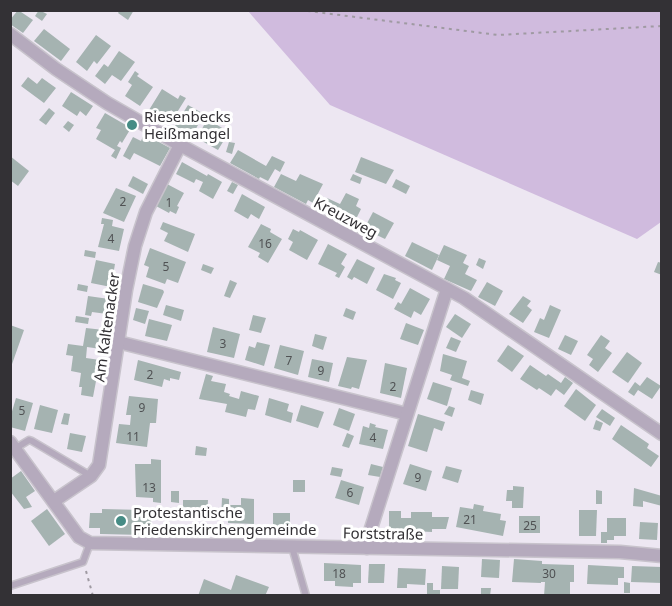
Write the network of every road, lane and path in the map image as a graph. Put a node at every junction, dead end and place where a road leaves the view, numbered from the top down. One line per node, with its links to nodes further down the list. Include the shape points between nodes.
1 (300, 10): 2 (path, via 498,35)
2 (662, 26)
3 (10, 34): 4 (street, Kreuzweg, via 92,93)
4 (180, 145): 5 (street, Kreuzweg); 6 (street, Am Kaltenacker, via 140,228)
5 (447, 289): 7 (street); 8 (street, Kreuzweg)
6 (118, 342): 7 (street); 10 (street, Am Kaltenacker, via 102,456)
7 (408, 414): 14 (street)
8 (662, 435)
9 (13, 445): 10 (lane, via 32,441); 11 (street)
10 (91, 476): 11 (street)
11 (54, 501): 12 (street, via 79,537)
12 (90, 543): 13 (street, Forststraße); 16 (lane)
13 (292, 547): 14 (street, Forststraße); 19 (lane)
14 (367, 548): 15 (street, Forststraße)
15 (662, 556)
16 (83, 562): 17 (lane); 18 (path)
17 (10, 586)
18 (93, 596)
19 (306, 596)

